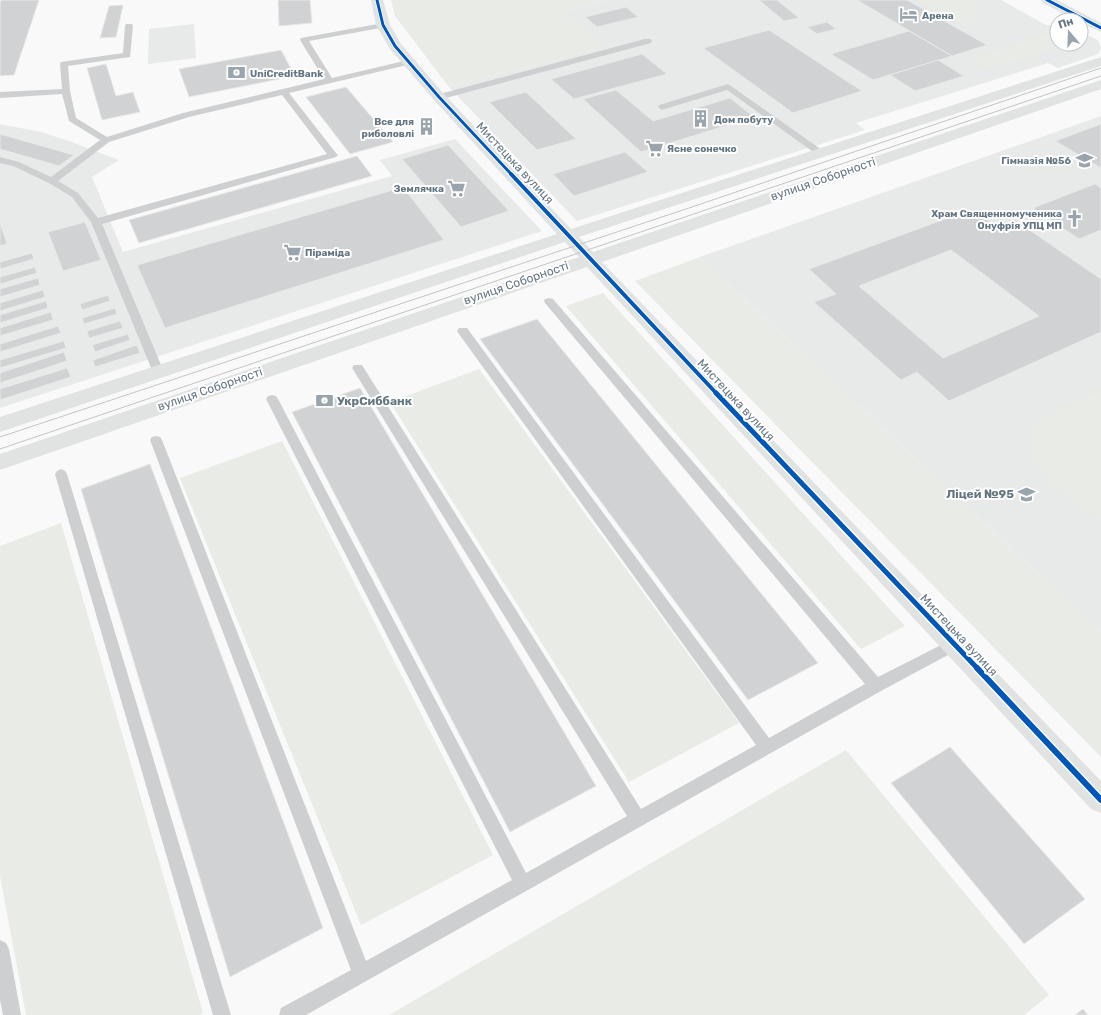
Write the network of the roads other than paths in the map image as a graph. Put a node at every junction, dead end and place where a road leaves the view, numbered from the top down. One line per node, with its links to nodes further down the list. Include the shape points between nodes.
1 (377, 0): 3 (main road, Мистецька вулиця)
2 (1047, 0): 5 (main road)
3 (383, 25): 8 (main road, Мистецька вулиця); 9 (lane, via 304,40)
4 (130, 26): 11 (lane, via 128,55 64,64)
5 (1101, 28)
6 (648, 41): 14 (lane)
7 (1101, 61): 17 (main road)
8 (408, 62): 9 (lane); 14 (main road, Мистецька вулиця)
9 (329, 80): 12 (lane)
10 (1101, 84): 22 (main road, вулиця Соборності)
11 (66, 91): 13 (lane); 16 (lane, via 72,119)
12 (283, 91): 16 (lane, via 186,115); 20 (lane, via 333,155)
13 (0, 95)
14 (439, 97): 21 (main road, Мистецька вулиця)
15 (662, 107): 17 (lane, via 728,87)
16 (106, 140): 19 (lane)
17 (819, 152): 21 (main road)
18 (0, 160): 19 (lane, via 16,164)
19 (52, 181): 20 (lane, via 75,195)
20 (96, 222): 26 (lane)
21 (568, 235): 22 (main road, Мистецька вулиця); 26 (main road)
22 (589, 258): 30 (main road, вулиця Соборності); 32 (main road, Мистецька вулиця)
23 (550, 300): 33 (lane)
24 (464, 331): 34 (lane)
25 (358, 368): 36 (lane)
26 (158, 372): 28 (main road)
27 (272, 398): 37 (lane)
28 (0, 425)
29 (156, 440): 39 (lane)
30 (0, 462)
31 (61, 474): 41 (lane)
32 (954, 645): 33 (lane); 35 (main road, Мистецька вулиця)
33 (876, 686): 34 (lane)
34 (766, 747): 36 (lane)
35 (1101, 800)
36 (638, 819): 37 (lane)
37 (522, 884): 39 (lane)
38 (0, 949): 40 (lane)
39 (362, 974): 42 (lane)
40 (12, 1015)
41 (222, 1015)
42 (288, 1015)

